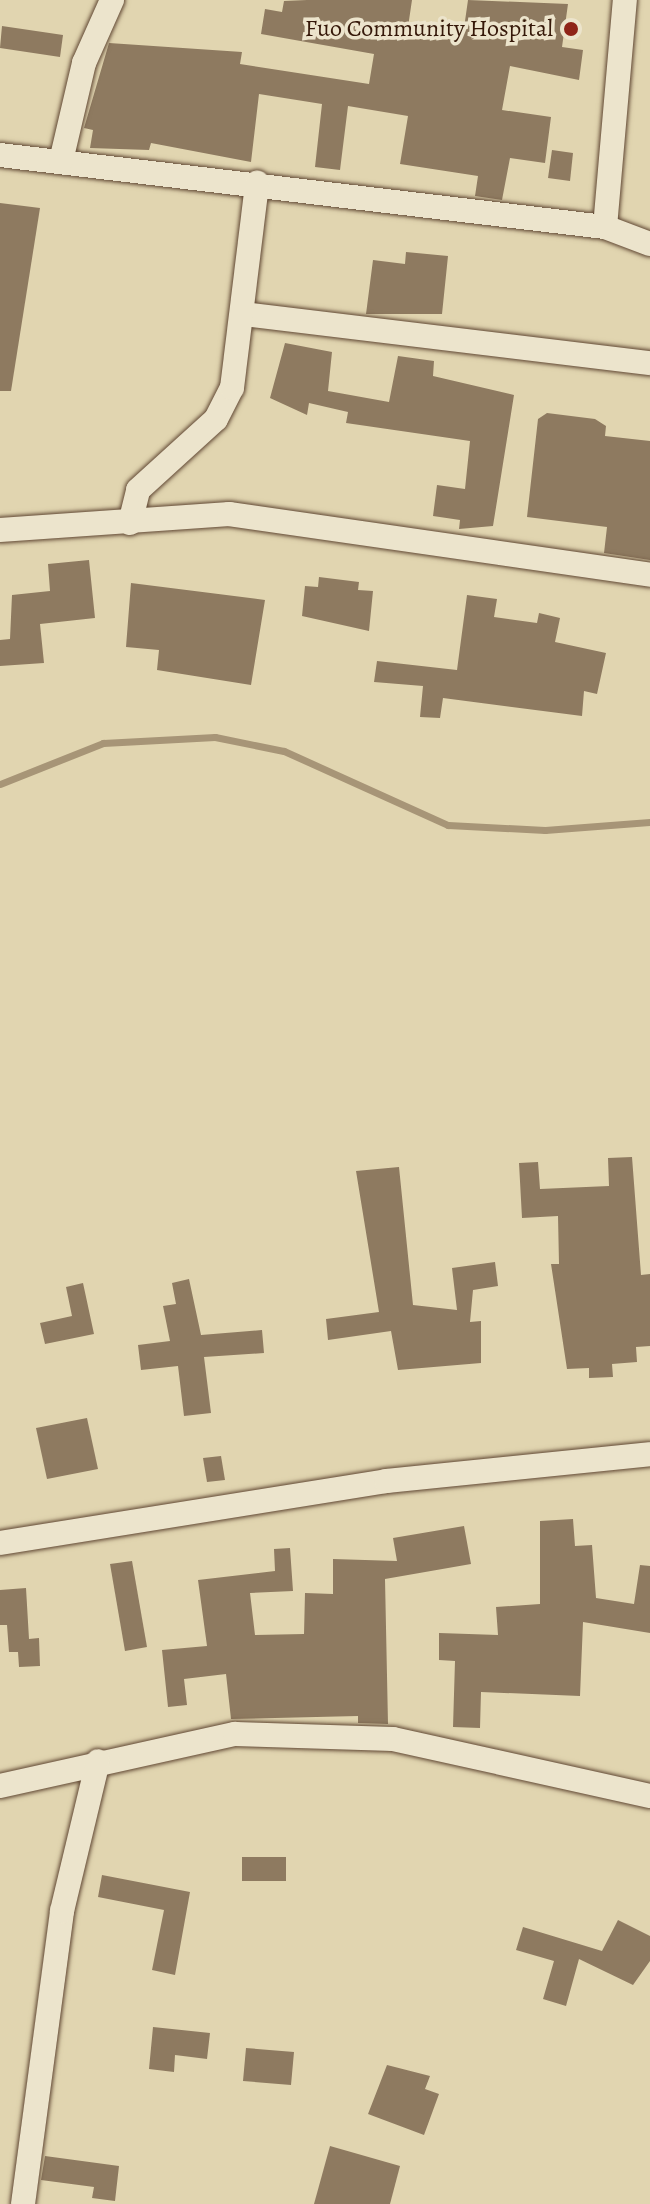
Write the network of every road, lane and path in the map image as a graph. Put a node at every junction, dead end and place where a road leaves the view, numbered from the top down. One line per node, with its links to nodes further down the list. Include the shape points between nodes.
1 (112, 0): 4 (street, via 84,63)
2 (625, 0): 6 (street)
3 (0, 155): 4 (street)
4 (61, 161): 5 (street)
5 (257, 183): 6 (street); 8 (street)
6 (605, 227): 7 (street)
7 (650, 244)
8 (244, 314): 9 (street); 10 (street, via 239,368 216,419 138,490)
9 (650, 363)
10 (130, 523): 11 (street); 12 (street, via 229,514)
11 (0, 530)
12 (650, 575)
13 (650, 1454): 14 (street, via 386,1481)
14 (0, 1543)
15 (98, 1761): 16 (street); 17 (street, via 235,1734 393,1739); 18 (street, via 59,1926)
16 (0, 1786)
17 (650, 1796)
18 (23, 2204)

